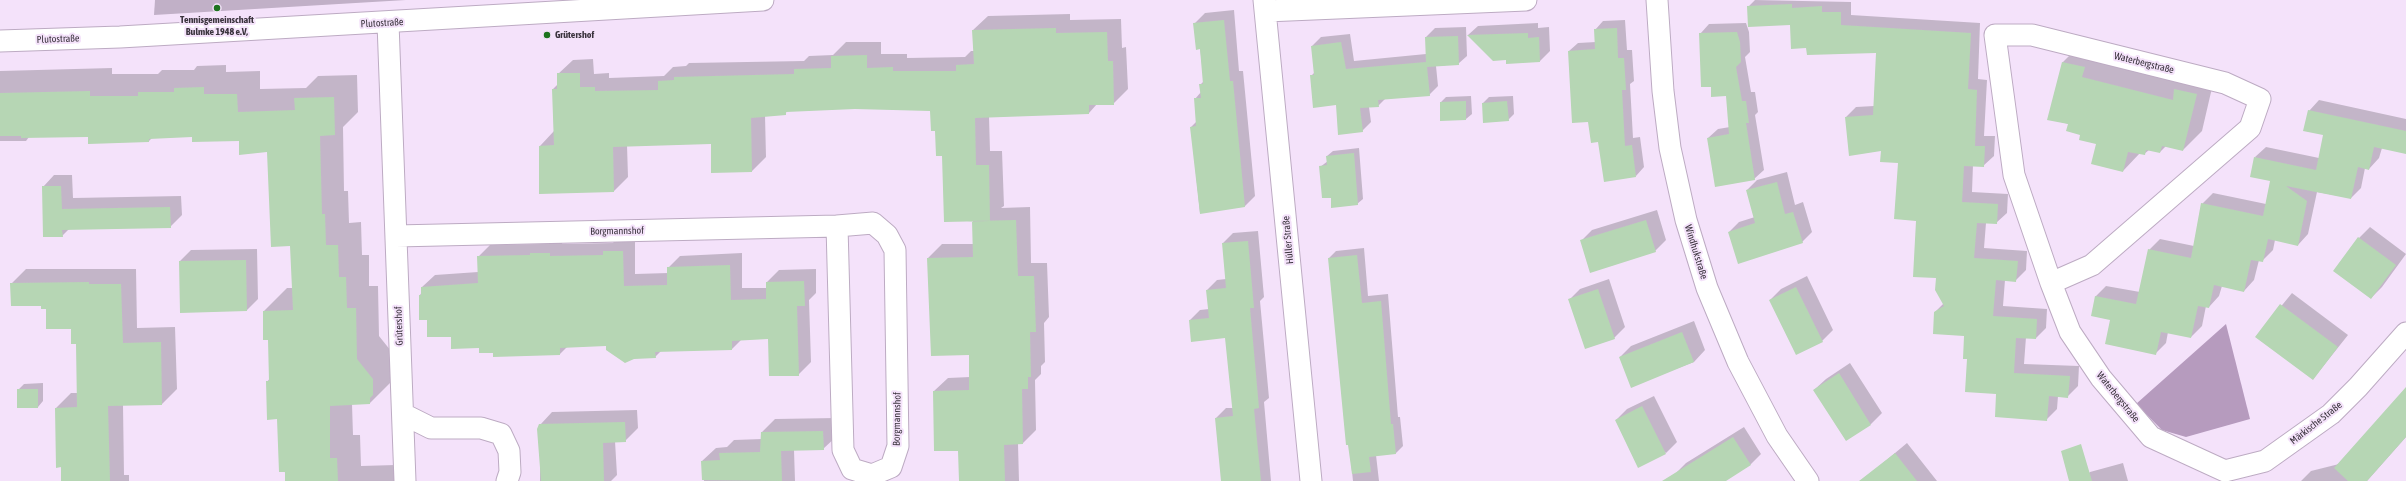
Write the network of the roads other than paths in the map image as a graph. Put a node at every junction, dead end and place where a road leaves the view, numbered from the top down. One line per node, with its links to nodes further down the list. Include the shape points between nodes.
1 (763, 0): 5 (street, Plutostraße)
2 (1526, 0): 4 (street)
3 (1657, 0): 16 (street, Windhukstraße, via 1670,148 1686,220 1707,288 1738,362 1777,436)
4 (1265, 6): 15 (street, Hüller Straße)
5 (388, 22): 6 (street, Plutostraße); 8 (street, Grütershof)
6 (0, 41)
7 (837, 226): 7 (street, Borgmannshof, via 843,450 852,469 872,475 891,467 898,446 895,250 887,235 873,223); 8 (street, Borgmannshof)
8 (396, 236): 11 (street, Grütershof)
9 (2051, 283): 9 (street, Waterbergstraße, via 2092,266 2244,134 2250,128 2260,100 2224,83 2032,35 1995,35 2014,175); 12 (street, Waterbergstraße, via 2070,332 2101,378 2151,437)
10 (2406, 333): 12 (street, Märkische Straße, via 2330,414 2265,461)
11 (403, 414): 13 (street, Grütershof); 14 (street, via 431,428 481,428 501,434 510,451 510,472)
12 (2226, 476)
13 (405, 481)
14 (507, 481)
15 (1311, 481)
16 (1808, 481)

